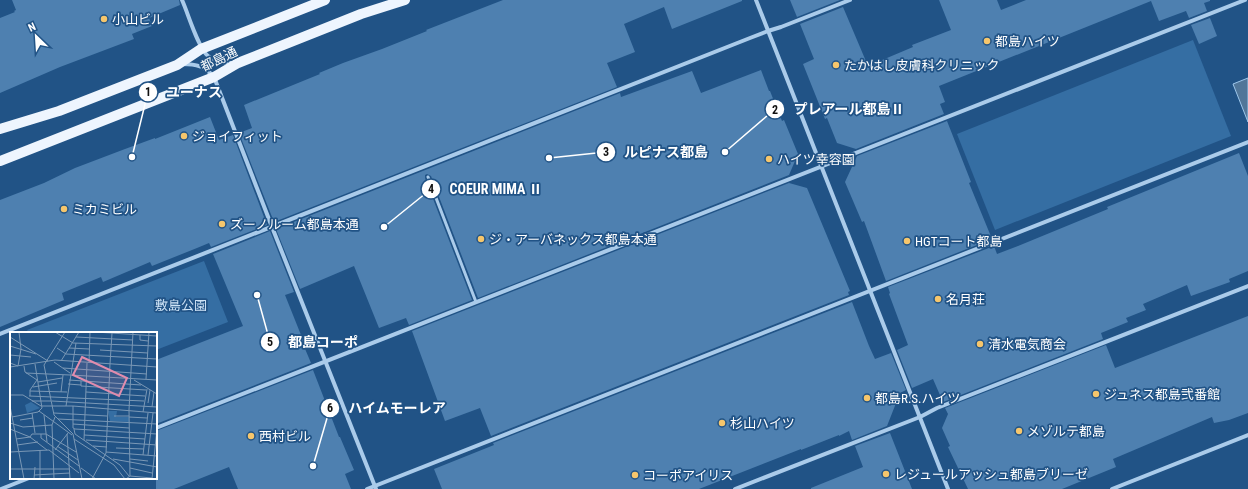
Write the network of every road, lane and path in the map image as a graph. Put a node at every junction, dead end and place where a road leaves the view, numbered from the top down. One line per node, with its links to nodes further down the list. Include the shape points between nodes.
1 (182, 0): 8 (street)
2 (325, 0): 8 (main road, 都島通)
3 (405, 0): 9 (main road, 都島通, via 361,14)
4 (756, 0): 7 (street)
5 (850, 0): 7 (street)
6 (1245, 0): 15 (street)
7 (768, 31): 15 (street); 17 (street)
8 (201, 49): 9 (street, via 216,60); 10 (main road, 都島通)
9 (238, 64): 11 (main road, 都島通)
10 (177, 65): 11 (street, via 199,66); 12 (main road, 都島通, via 59,111)
11 (214, 77): 14 (main road, 都島通); 17 (street)
12 (0, 129)
13 (1248, 142): 19 (street)
14 (0, 161)
15 (821, 166): 19 (street); 20 (street)
16 (428, 177): 20 (lane)
17 (272, 227): 21 (street); 22 (street)
18 (1248, 286): 23 (street, via 937,408)
19 (870, 291): 23 (street); 27 (street)
20 (476, 302): 22 (street)
21 (0, 334)
22 (325, 362): 24 (street); 27 (street)
23 (920, 417): 30 (street); 31 (street)
24 (157, 428)
25 (1248, 435): 32 (street)
26 (26, 479): 28 (street)
27 (375, 488): 29 (street)
28 (1, 489)
29 (367, 489)
30 (735, 489)
31 (948, 489)
32 (1112, 489)

